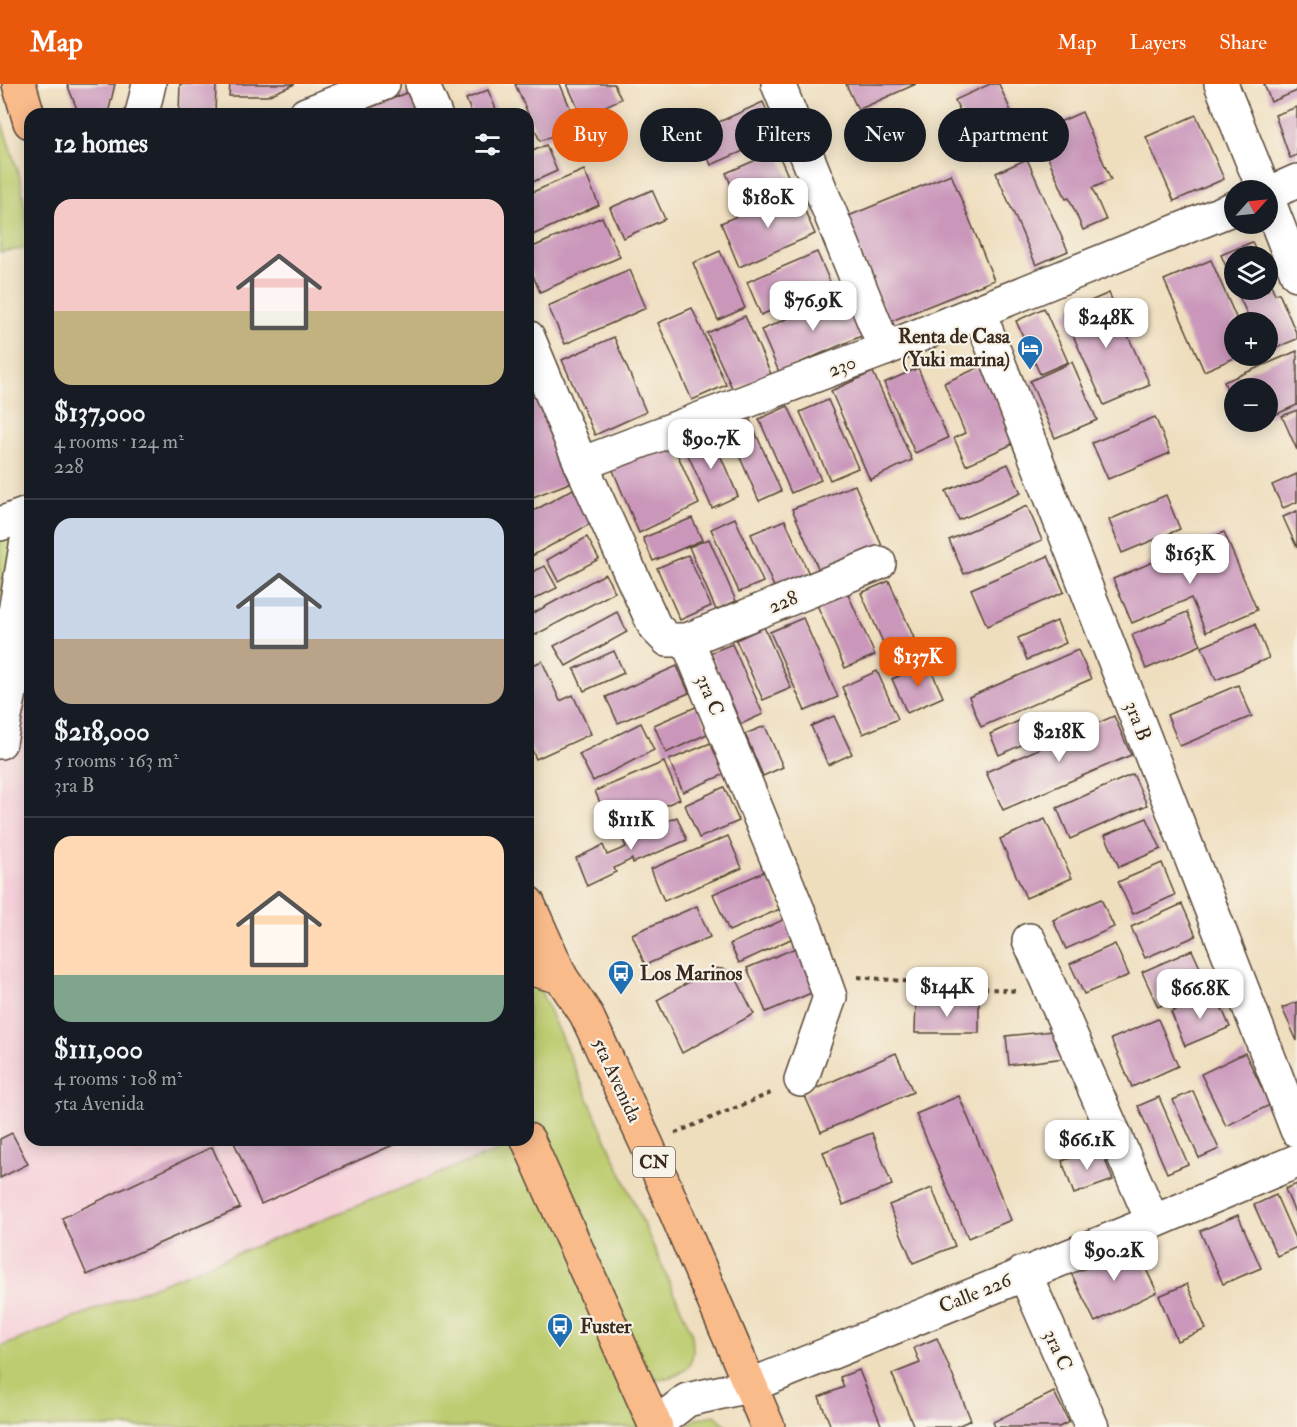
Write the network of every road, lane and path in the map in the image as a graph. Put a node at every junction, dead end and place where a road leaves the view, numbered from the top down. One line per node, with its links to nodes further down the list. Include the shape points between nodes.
1 (19, 84): 8 (highway)
2 (33, 84): 9 (highway)
3 (148, 84): 10 (street)
4 (383, 84): 11 (street)
5 (422, 84): 12 (street)
6 (778, 84): 20 (street)
7 (1221, 84): 13 (street)
8 (26, 108)
9 (43, 108)
10 (143, 108)
11 (321, 108)
12 (432, 108)
13 (1259, 180)
14 (1297, 181): 15 (street)
15 (1278, 190)
16 (1224, 212): 19 (street, 230)
17 (1278, 226): 18 (street)
18 (1297, 274)
19 (979, 312): 20 (street, 230); 38 (street, 3ra B)
20 (885, 350): 22 (street, 230)
21 (534, 351): 22 (street)
22 (581, 464): 28 (street, via 655,627 668,640)
23 (24, 515): 24 (street)
24 (0, 524)
25 (879, 563): 28 (street, 228)
26 (24, 565): 27 (street)
27 (14, 637): 29 (street)
28 (687, 640): 34 (street, 3ra C)
29 (21, 673): 30 (street)
30 (0, 742)
31 (534, 916): 35 (highway, 5ta Avenida / CN)
32 (1029, 940): 36 (street)
33 (534, 970): 35 (highway)
34 (822, 974): 36 (path); 37 (street, 3ra C, via 830,997)
35 (561, 977): 39 (highway, 5ta Avenida / CN, via 586,1014)
36 (1051, 994): 42 (street)
37 (801, 1080): 39 (path)
38 (1297, 1130)
39 (647, 1144): 44 (highway, 5ta Avenida / CN)
40 (531, 1146): 45 (highway)
41 (1297, 1161): 42 (street, Calle 226)
42 (1153, 1222): 43 (street, Calle 226)
43 (1024, 1272): 44 (street, Calle 226); 47 (street, 3ra C)
44 (749, 1386): 45 (street, Calle 226, via 687,1400); 46 (highway, 5ta Avenida / CN)
45 (656, 1426)
46 (768, 1427)
47 (1092, 1427)

